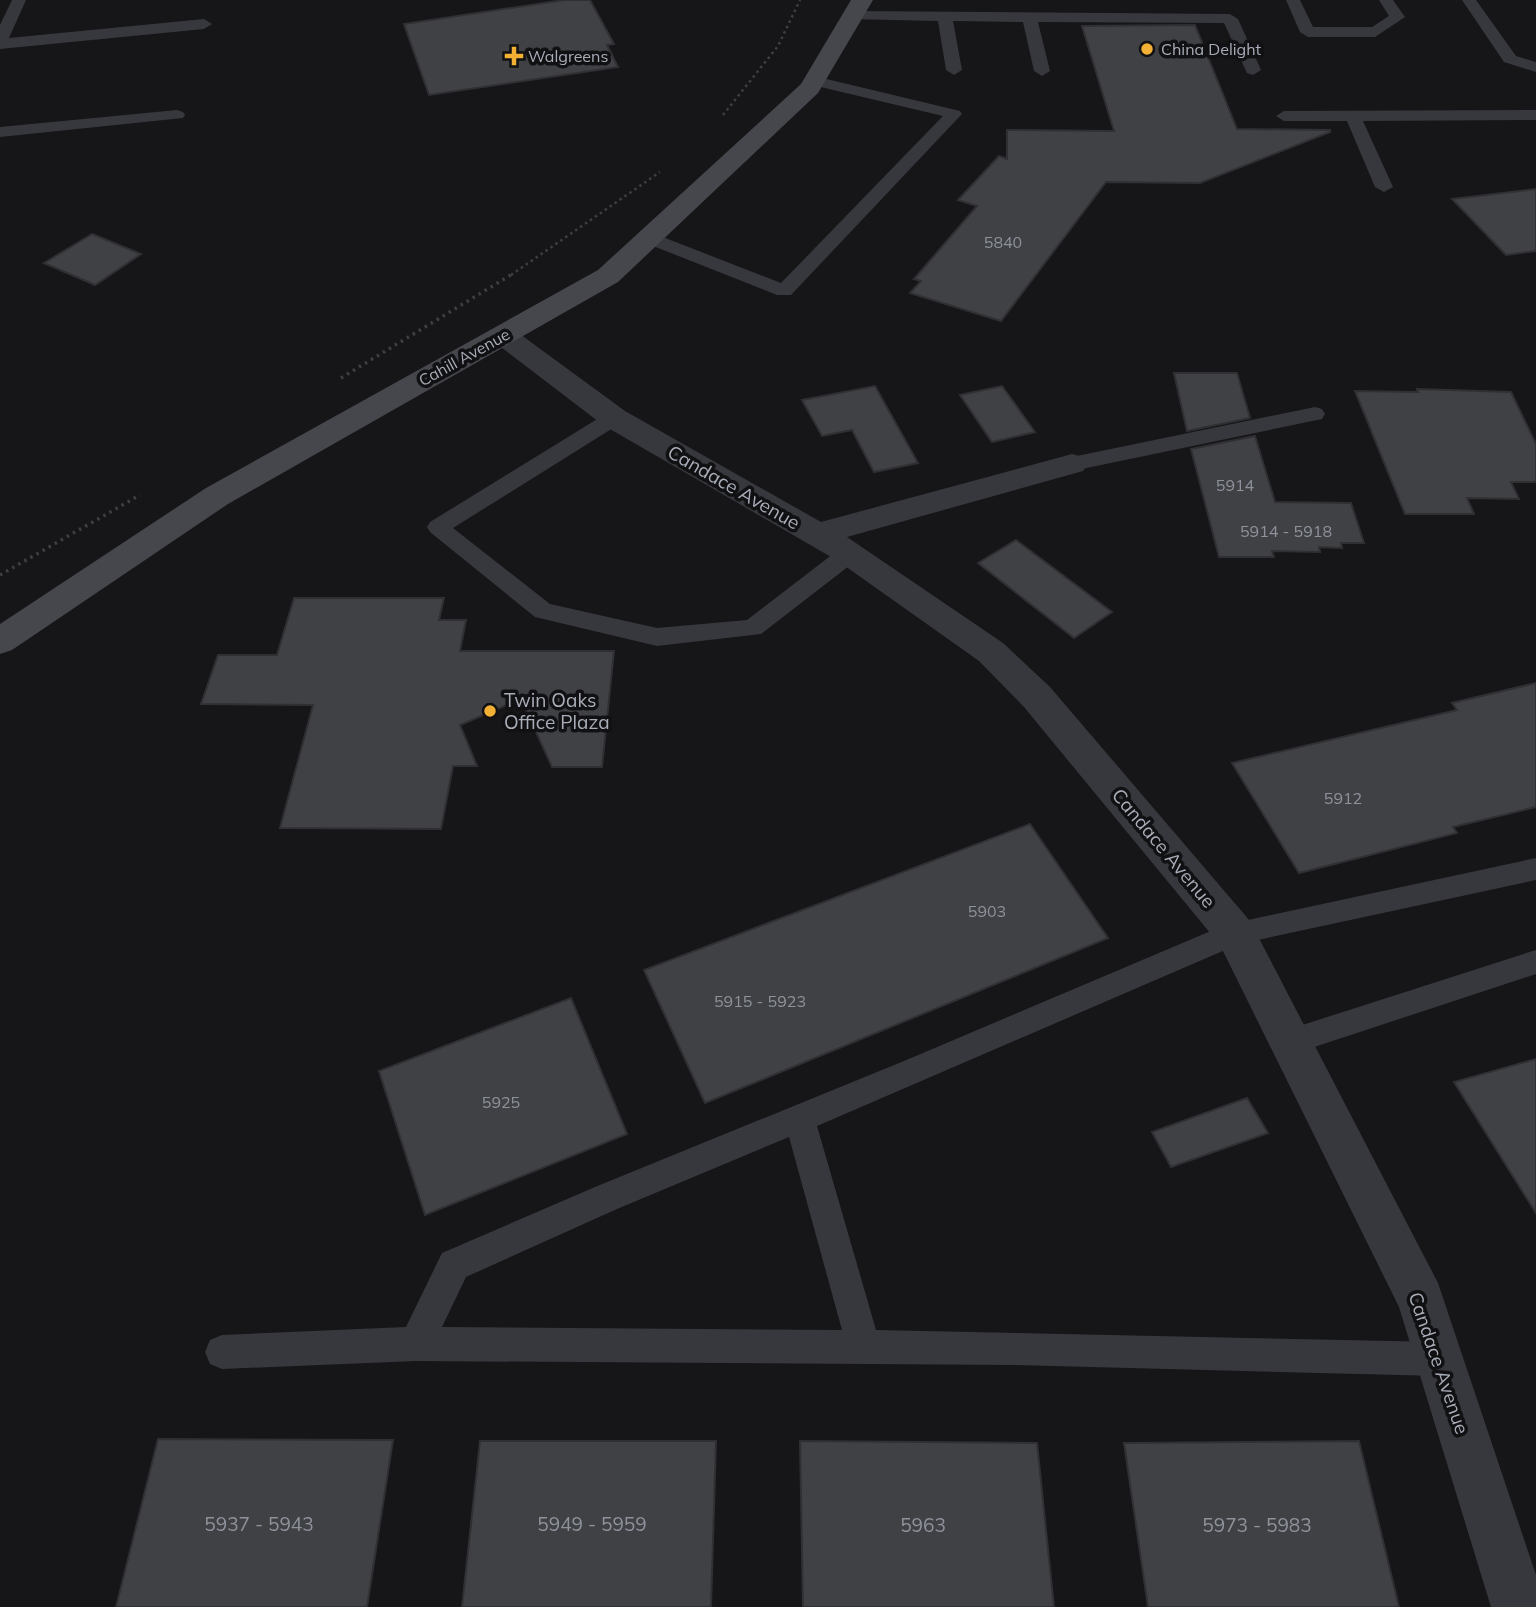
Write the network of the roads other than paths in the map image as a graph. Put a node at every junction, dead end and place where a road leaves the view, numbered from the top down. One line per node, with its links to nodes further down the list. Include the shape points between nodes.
1 (19, 0): 9 (lane)
2 (1293, 0): 3 (lane, via 1308,32 1375,32 1397,17)
3 (1386, 0)
4 (1469, 0): 10 (lane, via 1510,60)
5 (857, 8): 6 (lane); 14 (street, Cahill Avenue)
6 (944, 16): 7 (lane); 11 (lane)
7 (1029, 18): 12 (lane, via 1230,19); 13 (lane)
8 (204, 24): 9 (lane)
9 (0, 43)
10 (1536, 67)
11 (954, 70)
12 (1253, 70)
13 (1042, 71)
14 (814, 81): 21 (street, Cahill Avenue); 21 (lane, via 954,114 784,291)
15 (177, 115): 19 (lane)
16 (1536, 115): 18 (lane)
17 (1284, 116): 18 (lane)
18 (1353, 116): 20 (lane)
19 (0, 132)
20 (1384, 187)
21 (649, 238): 22 (street, Cahill Avenue, via 608,276)
22 (503, 335): 24 (street, Candace Avenue); 28 (street, Cahill Avenue, via 217,496)
23 (1315, 414): 25 (lane)
24 (614, 418): 26 (street, Candace Avenue); 27 (lane, via 438,527 543,611 657,637 752,628)
25 (1072, 464): 26 (street)
26 (817, 534): 27 (street, Candace Avenue)
27 (850, 553): 30 (street, Candace Avenue, via 991,652 1037,697)
28 (0, 640)
29 (1536, 869): 30 (lane)
30 (1235, 933): 32 (street, Candace Avenue); 33 (lane)
31 (1536, 962): 32 (lane)
32 (1290, 1042): 37 (street, Candace Avenue, via 1421,1300)
33 (799, 1118): 34 (lane, via 454,1265); 35 (lane)
34 (416, 1344): 35 (lane); 36 (lane)
35 (864, 1347): 37 (lane)
36 (222, 1352)
37 (1440, 1359): 38 (street, Candace Avenue)
38 (1519, 1607)

